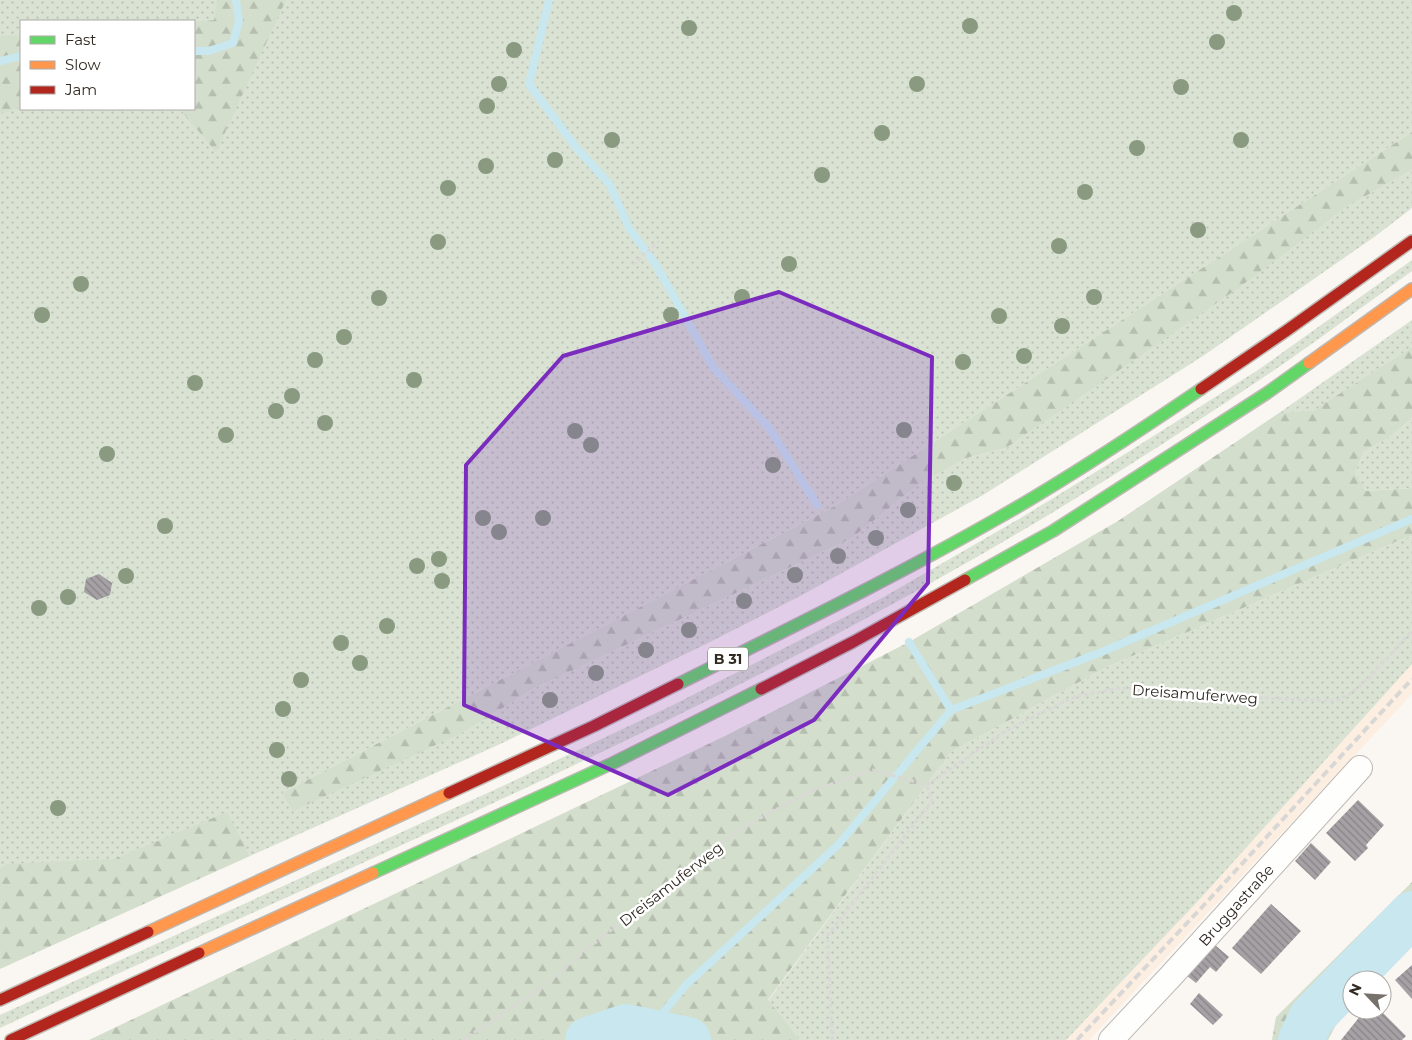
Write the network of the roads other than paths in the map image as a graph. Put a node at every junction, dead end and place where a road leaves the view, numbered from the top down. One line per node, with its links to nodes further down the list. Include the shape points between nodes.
1 (1412, 241): 4 (highway, B 31, via 1131,437 973,531 816,615 594,726)
2 (1412, 289): 5 (highway, via 1267,393 1053,530 853,642 613,763)
3 (1360, 768): 6 (street, Bruggastraße)
4 (0, 1000)
5 (12, 1040)
6 (1112, 1040)

